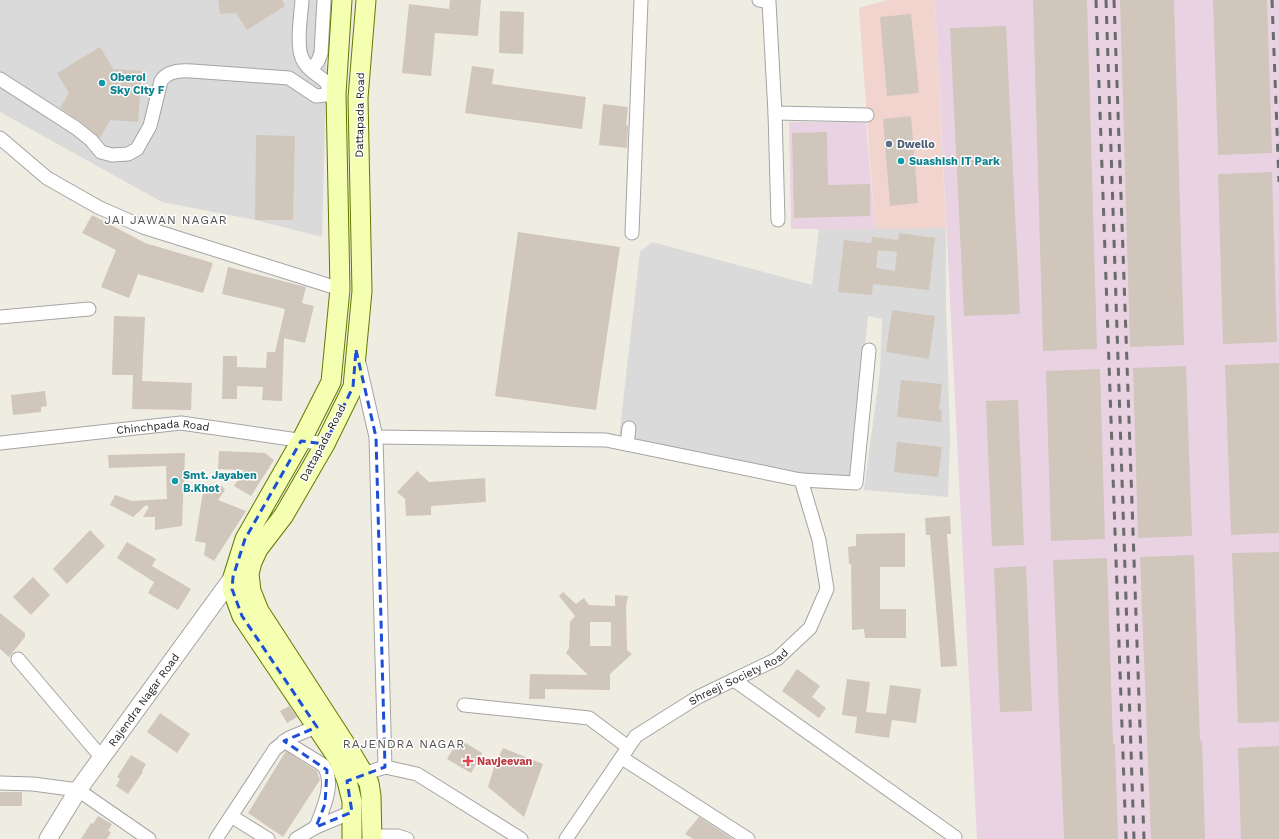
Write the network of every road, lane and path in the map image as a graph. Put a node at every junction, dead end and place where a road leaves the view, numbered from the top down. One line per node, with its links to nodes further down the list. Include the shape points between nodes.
1 (302, 0): 7 (street, via 300,51 304,62)
2 (324, 0): 7 (street, via 321,53)
3 (342, 0): 9 (main road)
4 (366, 0): 18 (main road, Dattapada Road, via 358,98 362,291)
5 (641, 0): 14 (street)
6 (759, 0): 10 (street, via 769,2)
7 (311, 70): 9 (street, via 327,83)
8 (0, 79): 9 (street, via 76,128 101,152 112,155 128,154 137,149 150,126 158,87 164,77 180,70 289,78 316,96)
9 (332, 94): 15 (main road)
10 (775, 113): 11 (street); 13 (street)
11 (867, 115)
12 (0, 138): 15 (street, via 46,178 98,207 143,227)
13 (778, 220)
14 (632, 233)
15 (340, 289): 22 (main road, via 331,382)
16 (89, 310): 17 (street)
17 (0, 317)
18 (356, 350): 21 (street); 24 (main road, Dattapada Road, via 353,387)
19 (869, 350): 26 (street, via 856,483)
20 (629, 428): 25 (street)
21 (376, 437): 25 (street, via 606,440); 36 (street)
22 (301, 441): 23 (street, Chinchpada Road, via 181,423); 24 (street, Chinchpada Road); 27 (main road, via 245,539)
23 (0, 443)
24 (325, 444): 27 (main road, Dattapada Road, via 284,515)
25 (627, 444): 26 (street)
26 (801, 480): 29 (street, Shreeji Society Road, via 819,540 827,589 810,628 777,659)
27 (241, 576): 31 (main road, via 232,589 242,616); 34 (street, Rajendra Nagar Road)
28 (18, 659): 34 (street)
29 (734, 680): 33 (street, Shreeji Society Road, via 698,697 642,732); 43 (street)
30 (464, 705): 33 (street, via 589,718)
31 (324, 724): 32 (street); 35 (main road)
32 (284, 740): 35 (street, via 323,765); 41 (street, via 277,754)
33 (625, 752): 53 (street, Shreeji Society Road); 54 (street)
34 (102, 758): 39 (street, Rajendra Nagar Road)
35 (340, 763): 37 (main road); 42 (street, via 327,791)
36 (385, 767): 37 (street); 52 (street, via 417,774)
37 (356, 777): 40 (main road); 44 (main road, via 369,783)
38 (0, 783): 39 (street)
39 (78, 790): 46 (street, Rajendra Nagar Road); 47 (street)
40 (352, 807): 42 (street); 51 (main road)
41 (231, 816): 48 (street); 49 (street)
42 (316, 826): 50 (street)
43 (955, 837)
44 (372, 838): 45 (street)
45 (401, 838)
46 (48, 839)
47 (149, 839)
48 (216, 839)
49 (268, 839)
50 (296, 839)
51 (352, 839)
52 (521, 839)
53 (566, 839)
54 (748, 839)

